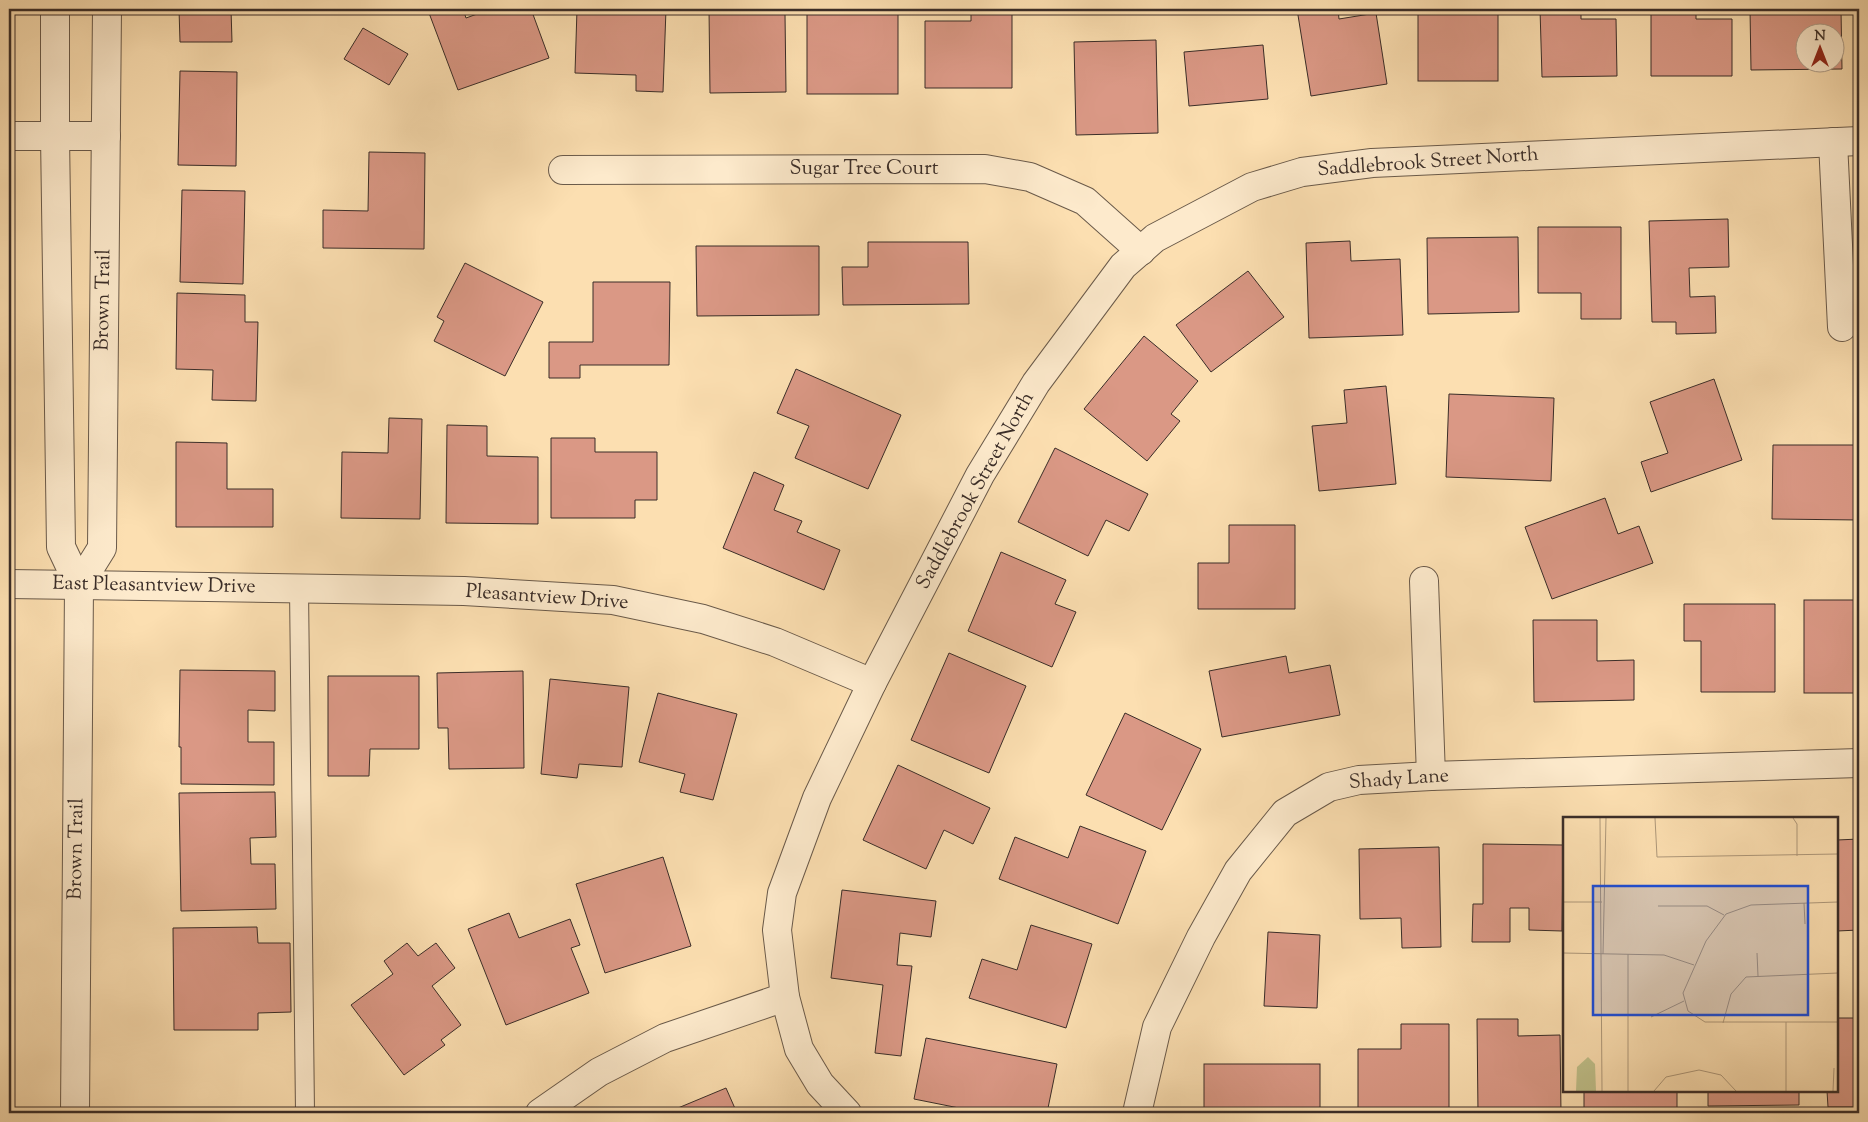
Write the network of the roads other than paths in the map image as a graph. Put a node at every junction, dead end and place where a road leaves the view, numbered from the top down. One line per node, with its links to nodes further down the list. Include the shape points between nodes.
1 (55, 9): 4 (street, Brown Trail)
2 (107, 9): 5 (street, Brown Trail)
3 (9, 136): 4 (street)
4 (55, 136): 5 (street); 13 (street, Brown Trail, via 61,547)
5 (106, 136): 13 (street, Brown Trail, via 102,548)
6 (1859, 141): 7 (street, Saddlebrook Street North)
7 (1833, 142): 9 (street, Saddlebrook Street North, via 1381,162 1302,172 1252,187 1155,238); 10 (street)
8 (564, 170): 9 (street, Sugar Tree Court, via 985,168 1030,176 1086,202)
9 (1141, 251): 15 (street, Saddlebrook Street North, via 1123,266 1036,383 980,475)
10 (1842, 327)
11 (1424, 581): 17 (street)
12 (9, 584): 13 (street, East Pleasantview Drive)
13 (79, 585): 14 (street, East Pleasantview Drive); 19 (street, Brown Trail)
14 (299, 589): 15 (street, Pleasantview Drive, via 464,591 613,600 703,619 775,642); 20 (lane)
15 (872, 683): 18 (street, Saddlebrook Street North, via 817,798 782,893 777,930)
16 (1859, 763): 17 (street, Shady Lane)
17 (1431, 776): 23 (street, Shady Lane, via 1358,780 1329,787 1285,813 1238,871 1201,937 1157,1027)
18 (784, 997): 21 (street, via 665,1038 599,1072); 22 (street, Saddlebrook Street North, via 799,1049 820,1084)
19 (74, 1113)
20 (305, 1113)
21 (540, 1113)
22 (847, 1113)
23 (1138, 1113)

